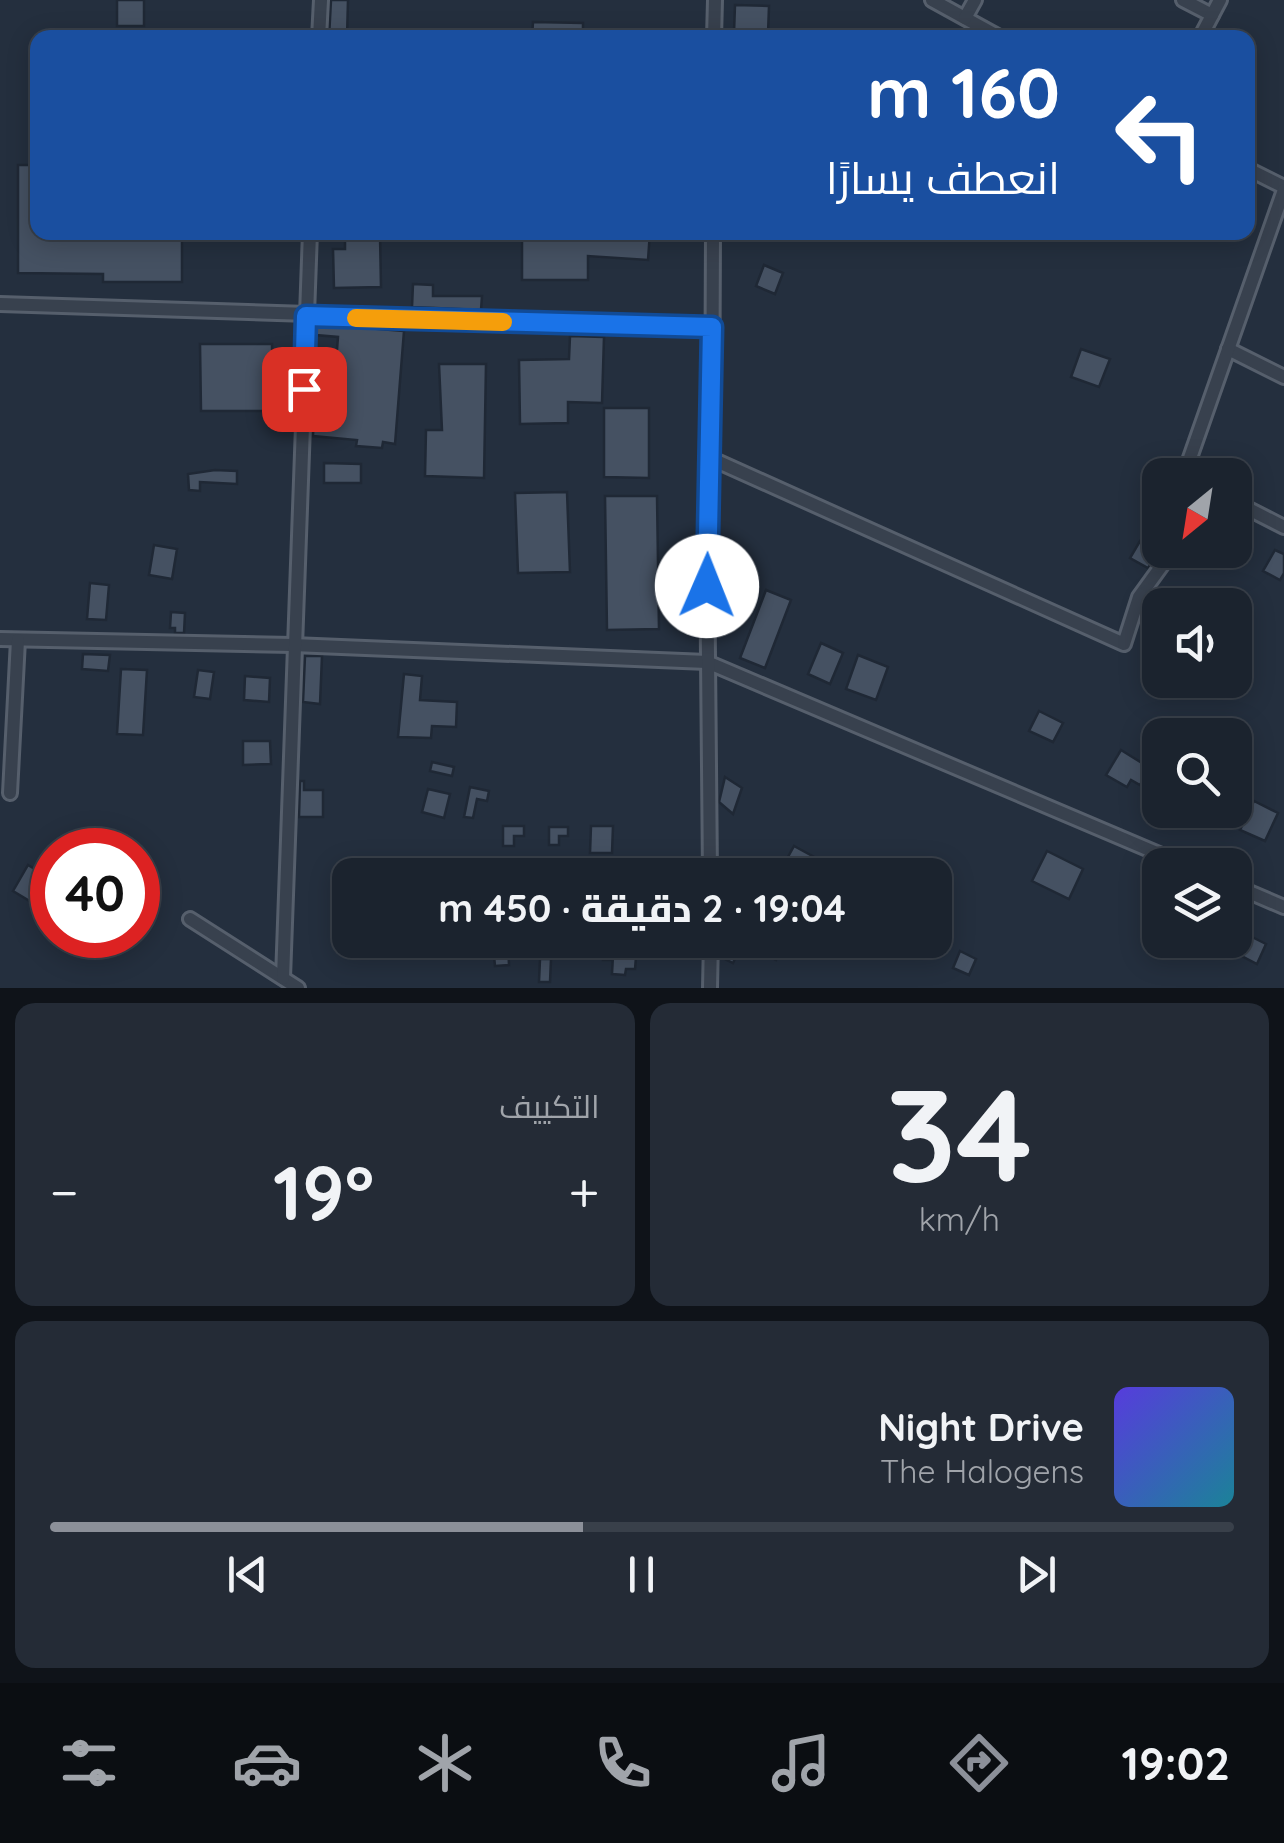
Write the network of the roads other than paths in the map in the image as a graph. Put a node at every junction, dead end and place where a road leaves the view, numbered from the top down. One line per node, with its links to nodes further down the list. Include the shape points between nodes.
1 (321, 0): 9 (street)
2 (714, 0): 10 (street)
3 (932, 0): 8 (street)
4 (975, 0): 8 (street)
5 (1183, 0): 7 (street)
6 (1220, 0): 7 (street)
7 (1212, 16): 12 (street)
8 (966, 18): 11 (street)
9 (320, 30)
10 (714, 30)
11 (987, 30)
12 (1204, 30)
13 (1255, 173): 14 (street)
14 (1284, 189): 20 (street)
15 (310, 240): 18 (street)
16 (713, 240): 19 (street)
17 (0, 304): 18 (street)
18 (306, 316): 19 (street); 29 (street)
19 (712, 327): 23 (street)
20 (1228, 349): 21 (street); 22 (street)
21 (1284, 376)
22 (1190, 458)
23 (712, 459): 26 (street, via 1124,644 1139,598); 30 (street)
24 (1252, 511): 25 (street)
25 (1284, 527)
26 (1160, 568)
27 (0, 639): 28 (street)
28 (18, 640): 29 (street); 31 (street)
29 (294, 645): 30 (street); 38 (street)
30 (708, 662): 32 (street); 33 (street)
31 (10, 793)
32 (1146, 848)
33 (710, 858)
34 (1252, 893): 35 (street)
35 (1284, 907)
36 (190, 919): 38 (street)
37 (710, 958): 40 (street)
38 (283, 978): 39 (street)
39 (298, 988)
40 (710, 988)

